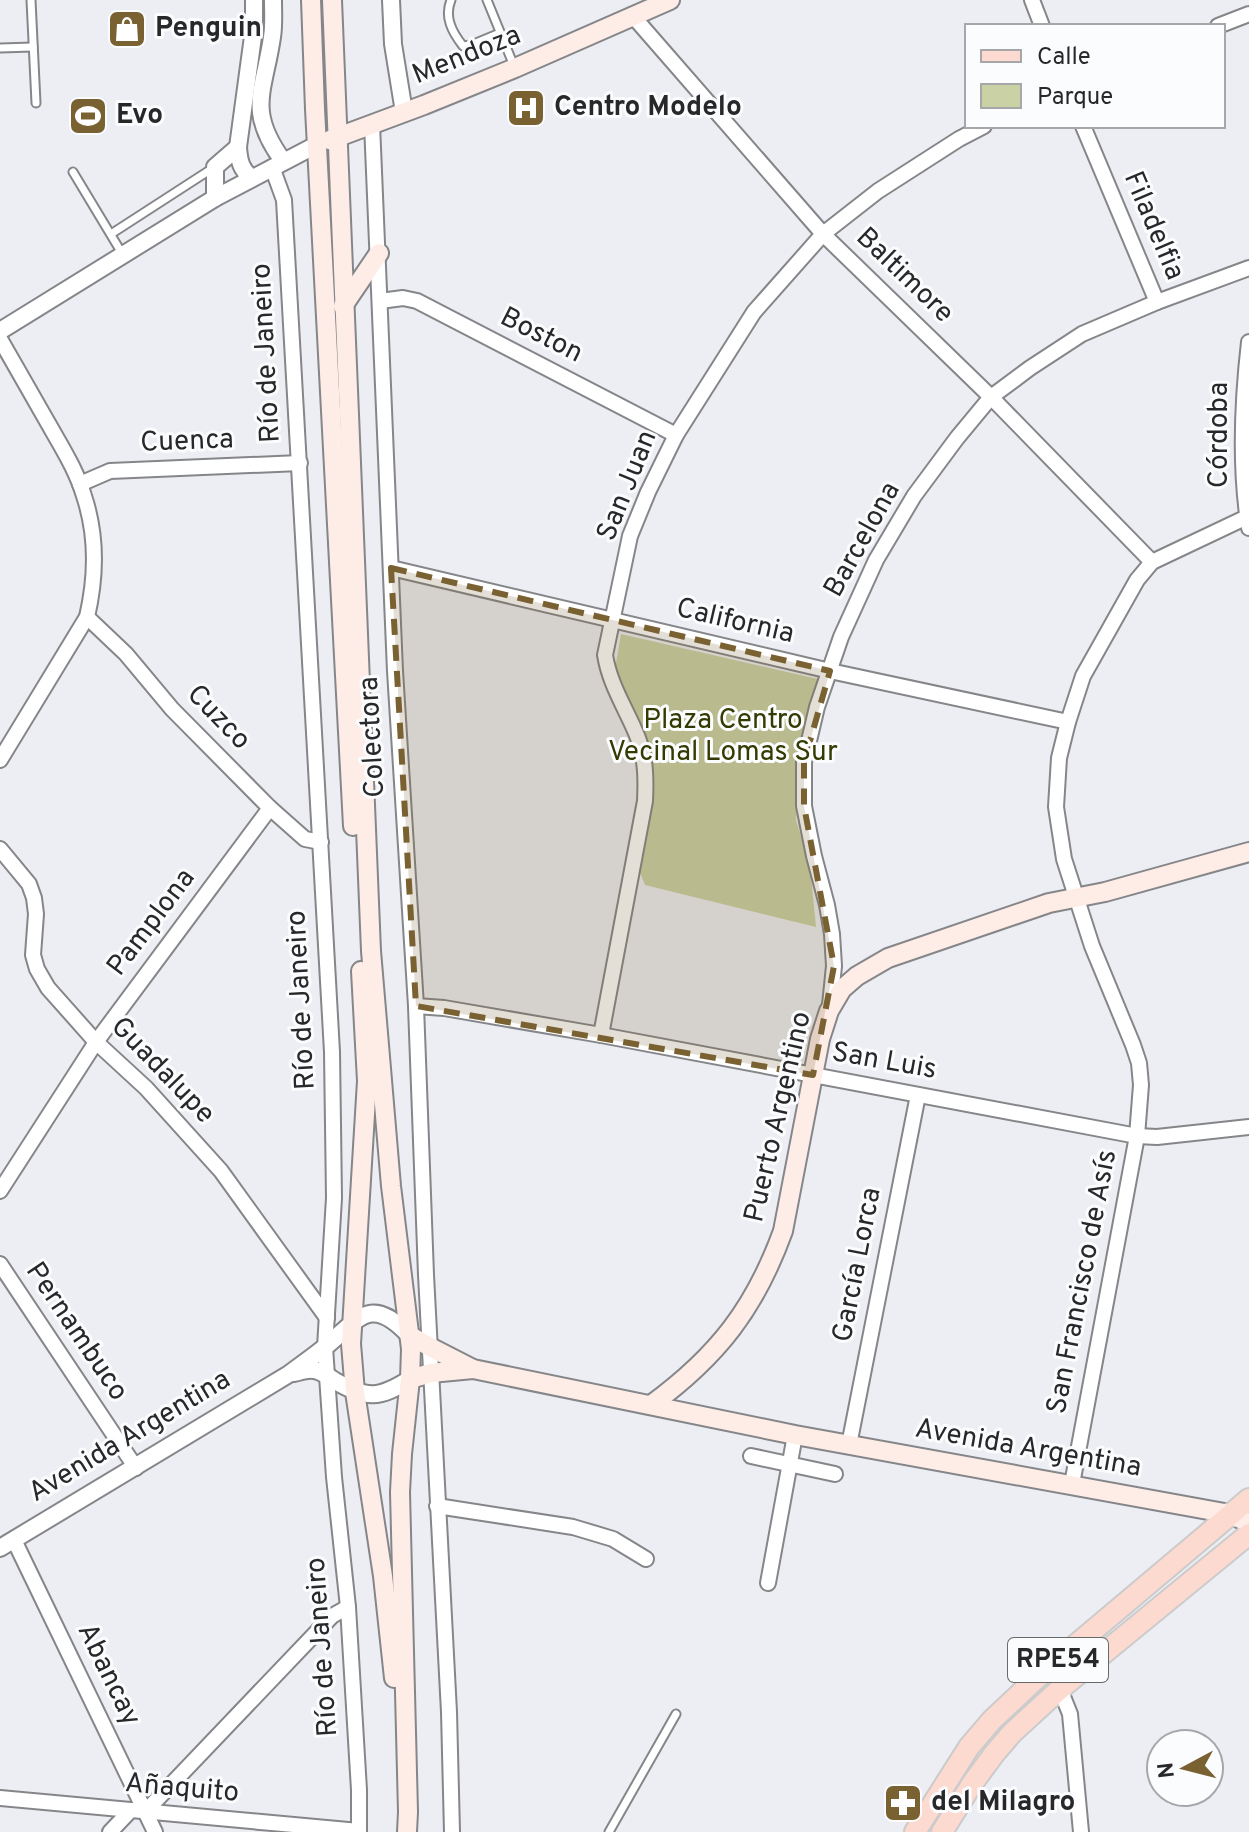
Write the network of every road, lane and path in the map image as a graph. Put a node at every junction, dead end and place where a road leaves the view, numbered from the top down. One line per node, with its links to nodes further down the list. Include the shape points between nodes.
1 (31, 0): 16 (lane)
2 (254, 0): 26 (street)
3 (273, 0): 27 (street, via 272,40 260,98)
4 (311, 0): 25 (main road)
5 (332, 0): 24 (main road)
6 (391, 0): 20 (street)
7 (451, 0): 15 (lane, via 447,12 463,46)
8 (487, 0): 15 (lane)
9 (670, 0): 12 (main road, Mendoza)
10 (1032, 0): 13 (street)
11 (1249, 14): 14 (street)
12 (632, 15): 18 (main road, Mendoza); 33 (street, Baltimore)
13 (1041, 24)
14 (1223, 24)
15 (500, 33): 18 (lane)
16 (33, 47): 17 (lane); 19 (lane)
17 (0, 48)
18 (515, 68): 20 (main road, Mendoza)
19 (36, 103)
20 (404, 112): 21 (main road, Mendoza)
21 (372, 124): 24 (main road, Mendoza); 34 (street, Colectora)
22 (980, 128): 33 (street, San Juan, via 878,191)
23 (1084, 128): 38 (street, Filadelfia)
24 (338, 137): 25 (main road, Mendoza); 39 (main road)
25 (316, 145): 27 (street); 71 (main road, via 367,1081)
26 (238, 147): 28 (street); 30 (street, via 241,166)
27 (277, 164): 30 (street); 45 (street, Río de Janeiro, via 284,200)
28 (215, 167): 31 (street); 32 (lane)
29 (73, 172): 32 (lane)
30 (252, 178): 31 (street)
31 (215, 198): 35 (street)
32 (111, 234): 35 (lane)
33 (823, 234): 43 (street, Baltimore); 44 (street, San Juan, via 754,312)
34 (379, 253): 37 (street, Colectora); 39 (main road)
35 (123, 255): 40 (street)
36 (1249, 268): 38 (street, Barcelona)
37 (380, 301): 44 (street, Boston, via 417,301); 49 (street, Colectora)
38 (1157, 302): 43 (street, Barcelona, via 1082,334)
39 (343, 306): 72 (main road, via 371,951)
40 (0, 331)
41 (0, 339): 46 (street)
42 (1249, 342): 47 (street, Córdoba, via 1243,396)
43 (991, 397): 48 (street, Baltimore); 52 (street, Barcelona, via 914,496 876,560)
44 (676, 435): 51 (street, San Juan, via 630,536)
45 (300, 463): 46 (street, Cuenca, via 110,471); 56 (street, Río de Janeiro)
46 (80, 484): 50 (street, via 91,522 94,564)
47 (1248, 520): 48 (street)
48 (1152, 562): 53 (street, via 1083,676)
49 (391, 568): 51 (street, California); 60 (street, Colectora)
50 (87, 617): 54 (street); 55 (street, Cuzco)
51 (612, 620): 52 (street, California); 62 (street, San Juan, via 605,655 608,673 646,768 645,801)
52 (830, 671): 53 (street, California); 61 (street, Barcelona, via 804,762 804,806 832,934)
53 (1068, 722): 59 (street, via 1056,807)
54 (0, 760)
55 (270, 808): 56 (street, Cuzco, via 305,839); 63 (street, Pamplona)
56 (321, 842): 70 (street, Río de Janeiro, via 334,1198)
57 (0, 849): 63 (street, Guadalupe, via 34,898 37,969)
58 (1249, 852): 59 (main road, Puerto Argentino)
59 (1076, 899): 61 (main road, Puerto Argentino, via 1049,903 888,958 842,989); 67 (street, San Francisco de Asís, via 1139,1063)
60 (416, 1006): 62 (street, San Luis); 74 (street, Colectora)
61 (829, 1011): 64 (main road, Puerto Argentino)
62 (601, 1035): 64 (street, San Luis)
63 (96, 1042): 68 (street, Pamplona); 70 (street, Guadalupe, via 221,1171)
64 (813, 1075): 65 (street, San Luis); 81 (main road, Puerto Argentino, via 783,1231 757,1293 718,1346)
65 (918, 1095): 67 (street, San Luis); 83 (street, García Lorca)
66 (1249, 1127): 67 (street, San Luis)
67 (1137, 1136): 88 (street, San Francisco de Asís)
68 (0, 1191)
69 (0, 1264): 86 (street, Pernambuco)
70 (327, 1318): 73 (street, Río de Janeiro)
71 (351, 1322): 72 (street, via 378,1313); 73 (street, Avenida Argentina); 80 (main road)
72 (409, 1335): 74 (main road, Avenida Argentina); 79 (main road)
73 (325, 1347): 77 (street, Avenida Argentina); 78 (street, Río de Janeiro)
74 (430, 1347): 75 (main road, Avenida Argentina); 76 (street)
75 (473, 1369): 76 (main road, Avenida Argentina); 81 (main road, Avenida Argentina)
76 (431, 1373): 79 (main road, Avenida Argentina); 90 (street)
77 (289, 1374): 78 (street, via 313,1370); 86 (street, Avenida Argentina)
78 (328, 1377): 80 (street); 96 (street, Río de Janeiro)
79 (410, 1379): 80 (street, via 380,1395); 101 (main road, via 400,1492)
80 (355, 1392): 101 (main road, via 383,1576)
81 (651, 1405): 82 (main road, Avenida Argentina)
82 (795, 1435): 83 (main road, Avenida Argentina); 85 (street)
83 (849, 1445): 88 (main road, Avenida Argentina)
84 (751, 1456): 85 (street)
85 (790, 1465): 87 (street); 95 (street)
86 (136, 1468): 93 (street, Avenida Argentina)
87 (835, 1474)
88 (1072, 1484): 91 (main road, Avenida Argentina)
89 (1249, 1499): 91 (main road, RPE54)
90 (437, 1506): 94 (street, via 573,1527 613,1539); 106 (street)
91 (1240, 1518): 108 (main road, RPE54, via 1039,1676 992,1720)
92 (1249, 1534): 97 (main road, RPE54)
93 (7, 1544): 100 (street, Abancay)
94 (646, 1559)
95 (768, 1583)
96 (348, 1607): 100 (street, via 332,1616); 104 (street, Río de Janeiro)
97 (1060, 1689): 109 (main road, RPE54, via 994,1754); 110 (street, via 1070,1714)
98 (676, 1714): 107 (lane)
99 (0, 1798): 100 (street, Añaquito)
100 (138, 1811): 102 (street); 103 (street, Abancay); 104 (street, Añaquito)
101 (408, 1812): 105 (main road)
102 (110, 1832)
103 (155, 1832)
104 (359, 1832)
105 (407, 1832)
106 (452, 1832)
107 (609, 1832)
108 (915, 1832)
109 (942, 1832)
110 (1081, 1832)

